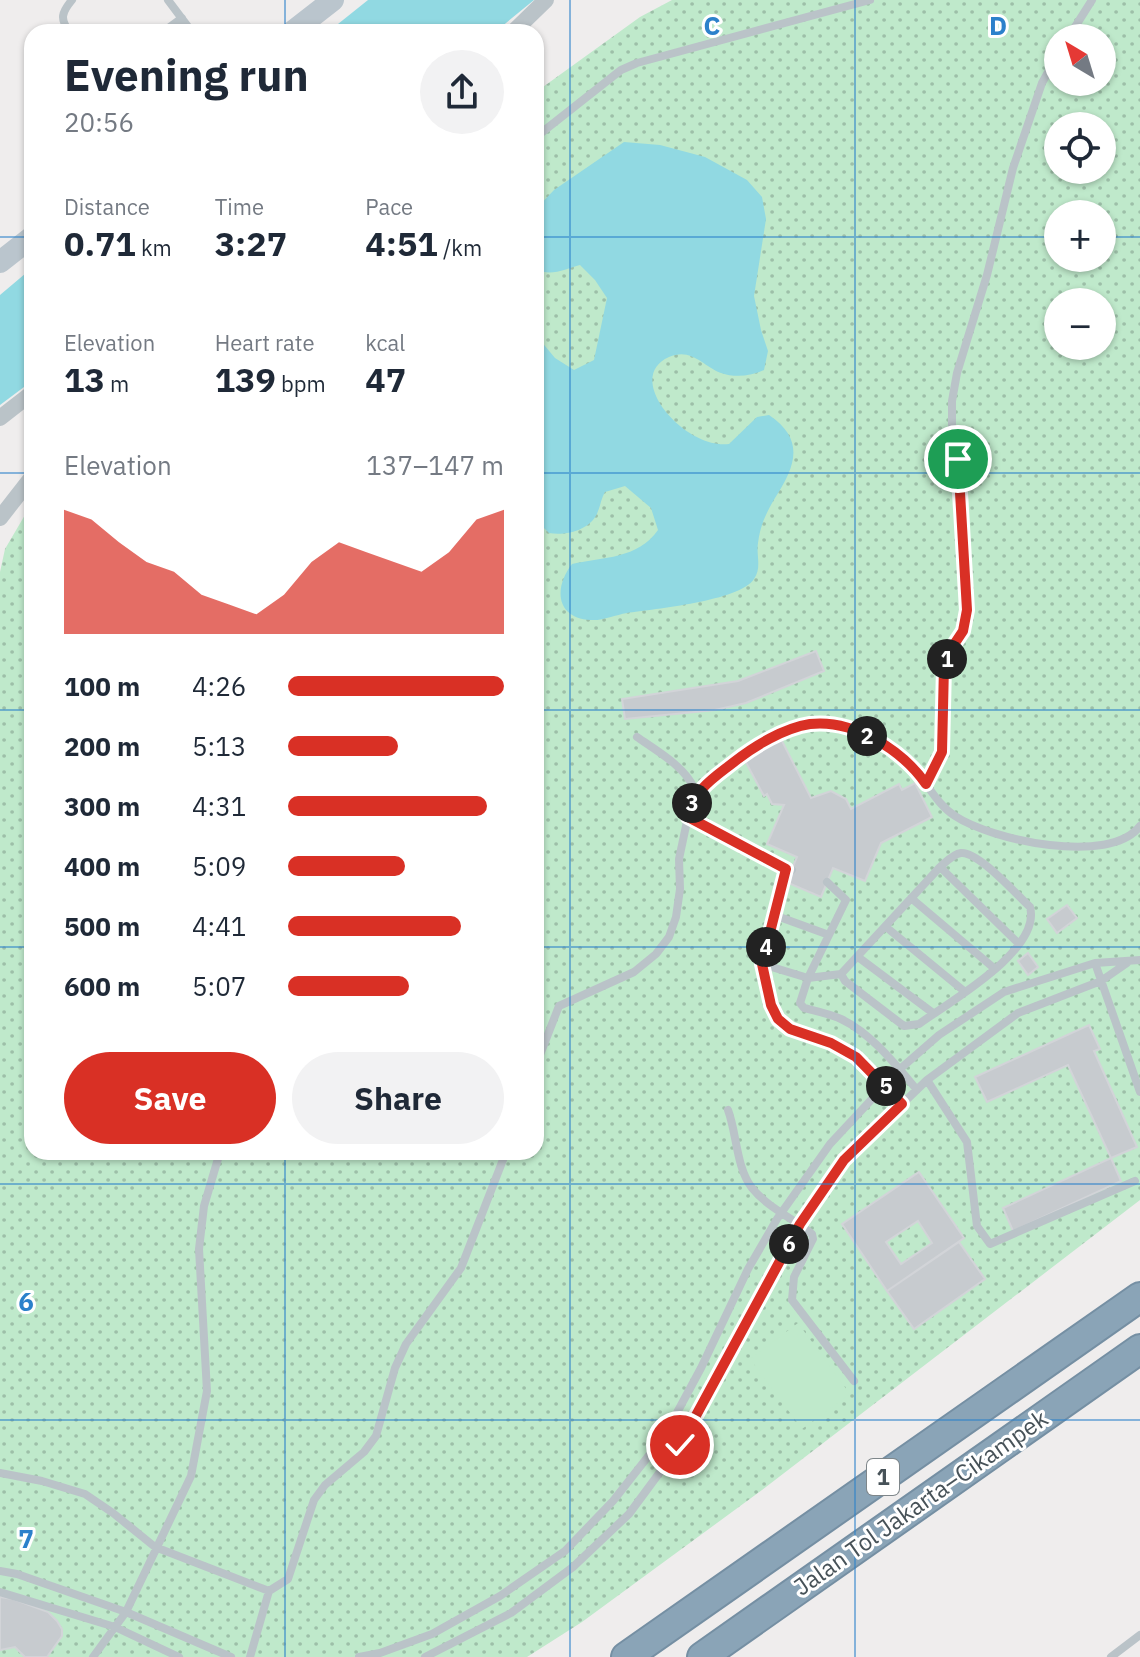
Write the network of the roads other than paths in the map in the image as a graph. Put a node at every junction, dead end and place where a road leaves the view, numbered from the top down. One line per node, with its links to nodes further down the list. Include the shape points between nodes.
1 (72, 0): 8 (lane, via 62,15)
2 (168, 0): 7 (lane)
3 (333, 0): 11 (main road)
4 (546, 0): 12 (street)
5 (870, 0): 15 (lane, via 637,63)
6 (1092, 0): 13 (lane)
7 (182, 18): 9 (lane); 10 (lane)
8 (65, 24)
9 (174, 24)
10 (186, 24)
11 (302, 24)
12 (521, 24)
13 (1077, 24)
14 (1044, 79): 23 (lane, via 1013,168 952,401 967,610 963,631 944,666 942,752)
15 (544, 131)
16 (24, 243): 17 (main road)
17 (0, 262)
18 (24, 399): 19 (street)
19 (0, 418)
20 (24, 487): 21 (street)
21 (0, 518)
22 (637, 737): 24 (lane, via 691,782)
23 (926, 784): 24 (lane, via 876,740 815,724 742,755); 26 (lane, via 954,816 981,829 1049,846 1118,842)
24 (693, 796): 25 (lane)
25 (688, 817): 30 (lane, via 789,870); 45 (lane, via 669,937 634,972 559,1006)
26 (1140, 826)
27 (940, 867): 29 (lane); 33 (lane); 33 (lane, via 966,853 1030,907 1030,926)
28 (827, 882): 32 (lane, via 846,900)
29 (911, 898): 31 (lane); 39 (lane)
30 (774, 915): 32 (lane); 38 (lane)
31 (886, 927): 34 (lane); 43 (lane)
32 (829, 935): 41 (lane)
33 (1019, 944): 39 (lane)
34 (858, 957): 40 (lane); 44 (lane)
35 (1140, 960): 37 (lane)
36 (1095, 963): 37 (lane); 42 (lane); 46 (lane, via 1004,992 939,1035)
37 (1127, 963): 42 (lane)
38 (762, 964): 41 (lane); 49 (lane, via 778,1019 856,1057)
39 (995, 969): 43 (lane)
40 (841, 974): 41 (lane); 44 (lane, via 904,1026 919,1024)
41 (808, 978): 46 (lane, via 800,998 804,1008 842,1019)
42 (1101, 981): 47 (lane); 48 (lane, via 1018,1013)
43 (964, 991): 44 (lane)
44 (933, 1013)
45 (544, 1044)
46 (900, 1069): 49 (lane); 50 (lane)
47 (1137, 1073): 51 (lane)
48 (927, 1080): 50 (lane); 56 (lane, via 967,1142 977,1226 990,1244)
49 (885, 1085): 52 (lane); 57 (lane, via 830,1144)
50 (917, 1090): 52 (lane)
51 (1140, 1092)
52 (902, 1104): 58 (lane, via 844,1160)
53 (728, 1110): 57 (lane, via 751,1187)
54 (218, 1160): 63 (lane, via 199,1249 207,1391 191,1476)
55 (503, 1160): 65 (lane, via 461,1268 406,1344 376,1436 314,1500 288,1579)
56 (1135, 1181)
57 (781, 1214): 58 (lane); 74 (lane, via 665,1435 613,1501 565,1551 500,1596 432,1634)
58 (800, 1224): 61 (lane, via 813,1239 794,1277 792,1300); 75 (lane, via 680,1445 629,1514 573,1567 511,1613)
59 (1140, 1297): 76 (highway, Jalan Tol Jakarta–Cikampek / 1)
60 (1140, 1349): 77 (highway, Jalan Tol Jakarta–Cikampek / 1)
61 (854, 1381)
62 (0, 1473): 63 (lane, via 85,1494)
63 (155, 1547): 65 (lane); 67 (lane)
64 (0, 1571): 67 (lane)
65 (269, 1591): 73 (lane)
66 (0, 1592): 68 (lane)
67 (126, 1612): 68 (lane); 72 (lane)
68 (115, 1627): 70 (lane); 71 (lane)
69 (1140, 1635): 78 (lane)
70 (93, 1657)
71 (179, 1657)
72 (231, 1657)
73 (250, 1657)
74 (359, 1657)
75 (425, 1657)
76 (626, 1657)
77 (702, 1657)
78 (1111, 1657)

